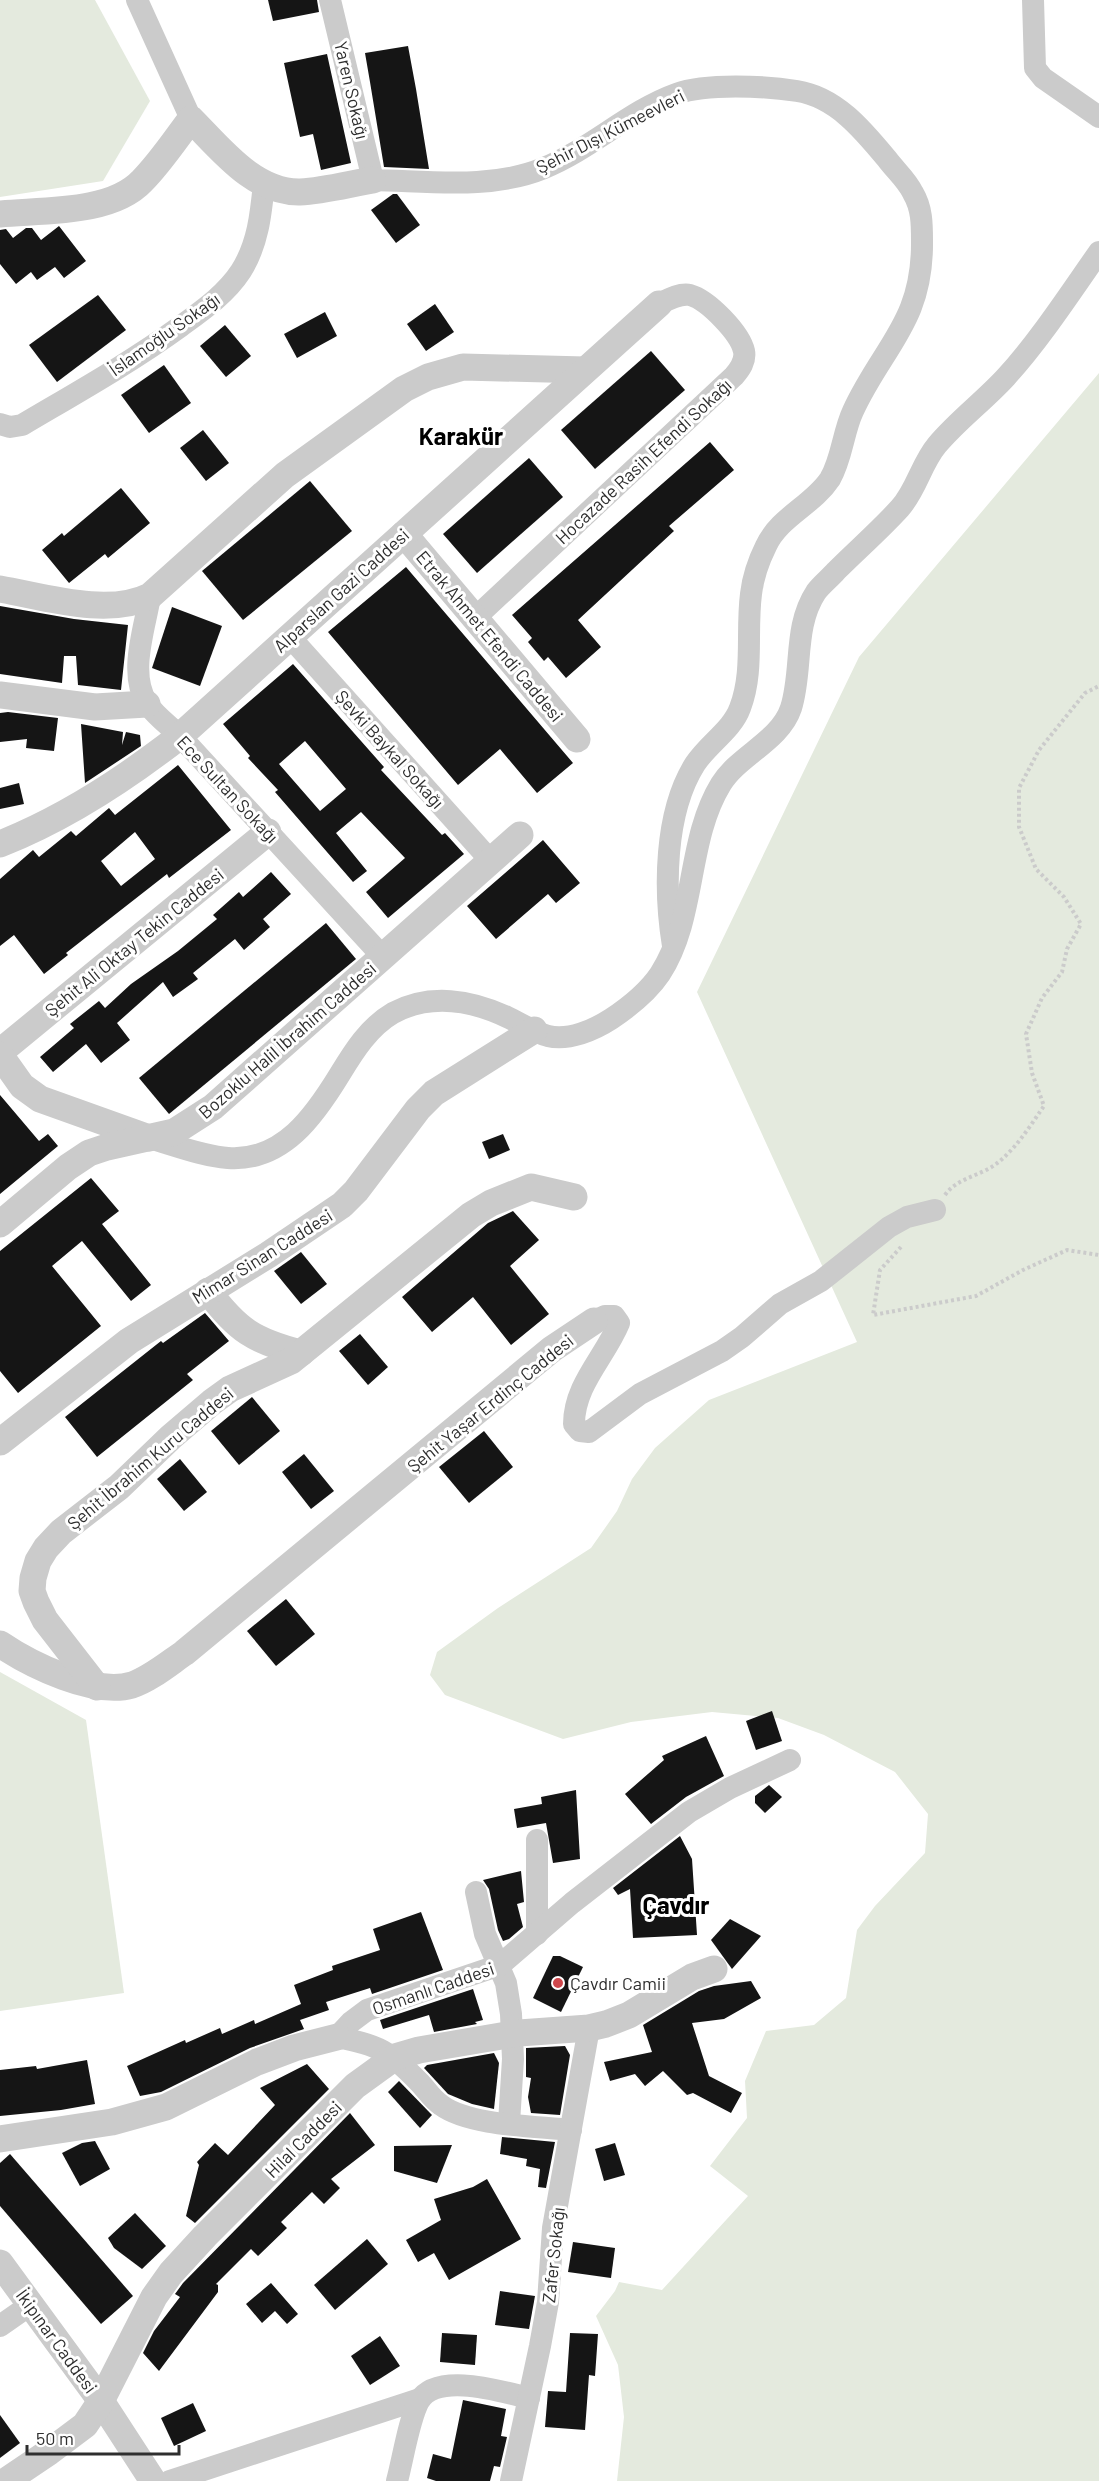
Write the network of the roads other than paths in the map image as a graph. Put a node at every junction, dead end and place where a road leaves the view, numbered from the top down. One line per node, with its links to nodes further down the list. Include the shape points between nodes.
1 (137, 0): 5 (street)
2 (330, 0): 6 (street, Yaren Sokağı)
3 (1033, 0): 4 (street, via 1035,68 1043,78)
4 (1099, 117)
5 (191, 119): 7 (street, via 243,169); 8 (street, via 141,183 123,195 84,207)
6 (373, 180): 7 (street, via 299,192); 26 (street, Şehir Dışı Kümeevleri, via 484,182 523,175 563,158 674,95 708,88 765,89 799,91 834,105 879,150 912,190 919,206 920,281 907,320 852,413 830,480 783,522 768,540 756,568 748,666 739,711 697,762 679,803 667,886)
7 (264, 183): 12 (street, İslamoğlu Sokağı, via 260,226 252,249 227,289 137,357 22,425)
8 (0, 214)
9 (1099, 252): 26 (street, via 1007,375 935,446 900,508 815,593 799,639 787,718 722,781 704,826)
10 (659, 304): 11 (street, Alparslan Gazi Caddesi); 16 (street, Hocazade Rasih Efendi Sokağı, via 688,294 700,299 720,315 738,338 744,352 742,366)
11 (585, 370): 13 (street, Alparslan Gazi Caddesi); 15 (street, via 463,367 428,377 388,400 285,475)
12 (0, 424)
13 (404, 534): 16 (street, Etrak Ahmet Efendi Caddesi); 17 (street, Alparslan Gazi Caddesi)
14 (0, 589): 15 (street, via 108,606 136,603)
15 (150, 596): 19 (street, via 139,663 140,687)
16 (475, 618): 21 (street, Etrak Ahmet Efendi Caddesi)
17 (290, 637): 20 (street, Alparslan Gazi Caddesi); 25 (street, Şevki Baykal Sokağı)
18 (0, 695): 19 (street, via 95,707)
19 (147, 704): 20 (street, Ece Sultan Sokağı)
20 (180, 736): 22 (street, Ece Sultan Sokağı); 24 (street, Alparslan Gazi Caddesi, via 95,796)
21 (577, 739)
22 (268, 832): 27 (street, Ece Sultan Sokağı); 29 (street, Şehit Ali Oktay Tekin Caddesi)
23 (520, 835): 25 (street, Bozoklu Halil İbrahim Caddesi)
24 (0, 844)
25 (491, 861): 27 (street, Bozoklu Halil İbrahim Caddesi)
26 (673, 946): 28 (street, via 661,973 647,990 606,1022 567,1037)
27 (383, 957): 30 (street, Bozoklu Halil İbrahim Caddesi, via 213,1107 174,1132)
28 (534, 1030): 30 (street, via 465,1002 441,1000 412,1005 375,1026 307,1122 272,1150 229,1158); 34 (street, Mimar Sinan Caddesi, via 434,1093 342,1205)
29 (0, 1054): 30 (street, via 22,1086 40,1099)
30 (149, 1138): 33 (street, Bozoklu Halil İbrahim Caddesi, via 89,1153)
31 (574, 1197): 36 (street, Şehit İbrahim Kuru Caddesi, via 531,1187 491,1203 430,1246)
32 (935, 1210): 35 (street, Şehit Yaşar Erdinç Caddesi, via 907,1217 889,1227 821,1281 780,1304 722,1351 640,1394 589,1432 580,1431 574,1424 574,1410 619,1323 614,1316)
33 (0, 1224)
34 (207, 1292): 36 (street, via 233,1323 247,1333); 37 (street, Mimar Sinan Caddesi, via 129,1341)
35 (594, 1322): 39 (street, Şehit Yaşar Erdinç Caddesi, via 552,1349 184,1653 133,1685)
36 (301, 1353): 39 (street, Şehit İbrahim Kuru Caddesi, via 212,1402 119,1487 61,1532 38,1561 32,1591 36,1602)
37 (0, 1442)
38 (0, 1644): 39 (street)
39 (97, 1687)
40 (790, 1760): 43 (street, Osmanlı Caddesi, via 689,1812)
41 (537, 1840): 43 (street)
42 (476, 1892): 44 (street, via 485,1934)
43 (537, 1934): 44 (street, Osmanlı Caddesi)
44 (500, 1965): 47 (street); 48 (street, Osmanlı Caddesi, via 367,2010)
45 (714, 1970): 46 (street, Hilal Caddesi, via 692,1977 629,2015)
46 (589, 2028): 47 (street, Hilal Caddesi); 51 (street, Zafer Sokağı)
47 (513, 2034): 49 (street, Hilal Caddesi); 50 (street)
48 (337, 2037): 49 (street, via 365,2042); 52 (street, Osmanlı Caddesi, via 257,2062 166,2107 112,2122)
49 (395, 2057): 50 (street, via 440,2105 465,2116); 58 (street, Hilal Caddesi, via 355,2086 171,2273 139,2324)
50 (509, 2123): 51 (street)
51 (571, 2130): 56 (street, Zafer Sokağı, via 554,2228 548,2302)
52 (0, 2139)
53 (0, 2263): 54 (street, İkipınar Caddesi)
54 (30, 2305): 55 (street); 58 (street, İkipınar Caddesi)
55 (0, 2326)
56 (529, 2398): 57 (street, via 446,2385); 63 (street, Zafer Sokağı)
57 (420, 2399): 61 (street); 62 (street)
58 (101, 2401): 59 (street, Hilal Caddesi, via 85,2425 71,2437); 60 (street, İkipınar Caddesi)
59 (6, 2481)
60 (153, 2481)
61 (170, 2481)
62 (397, 2481)
63 (511, 2481)

